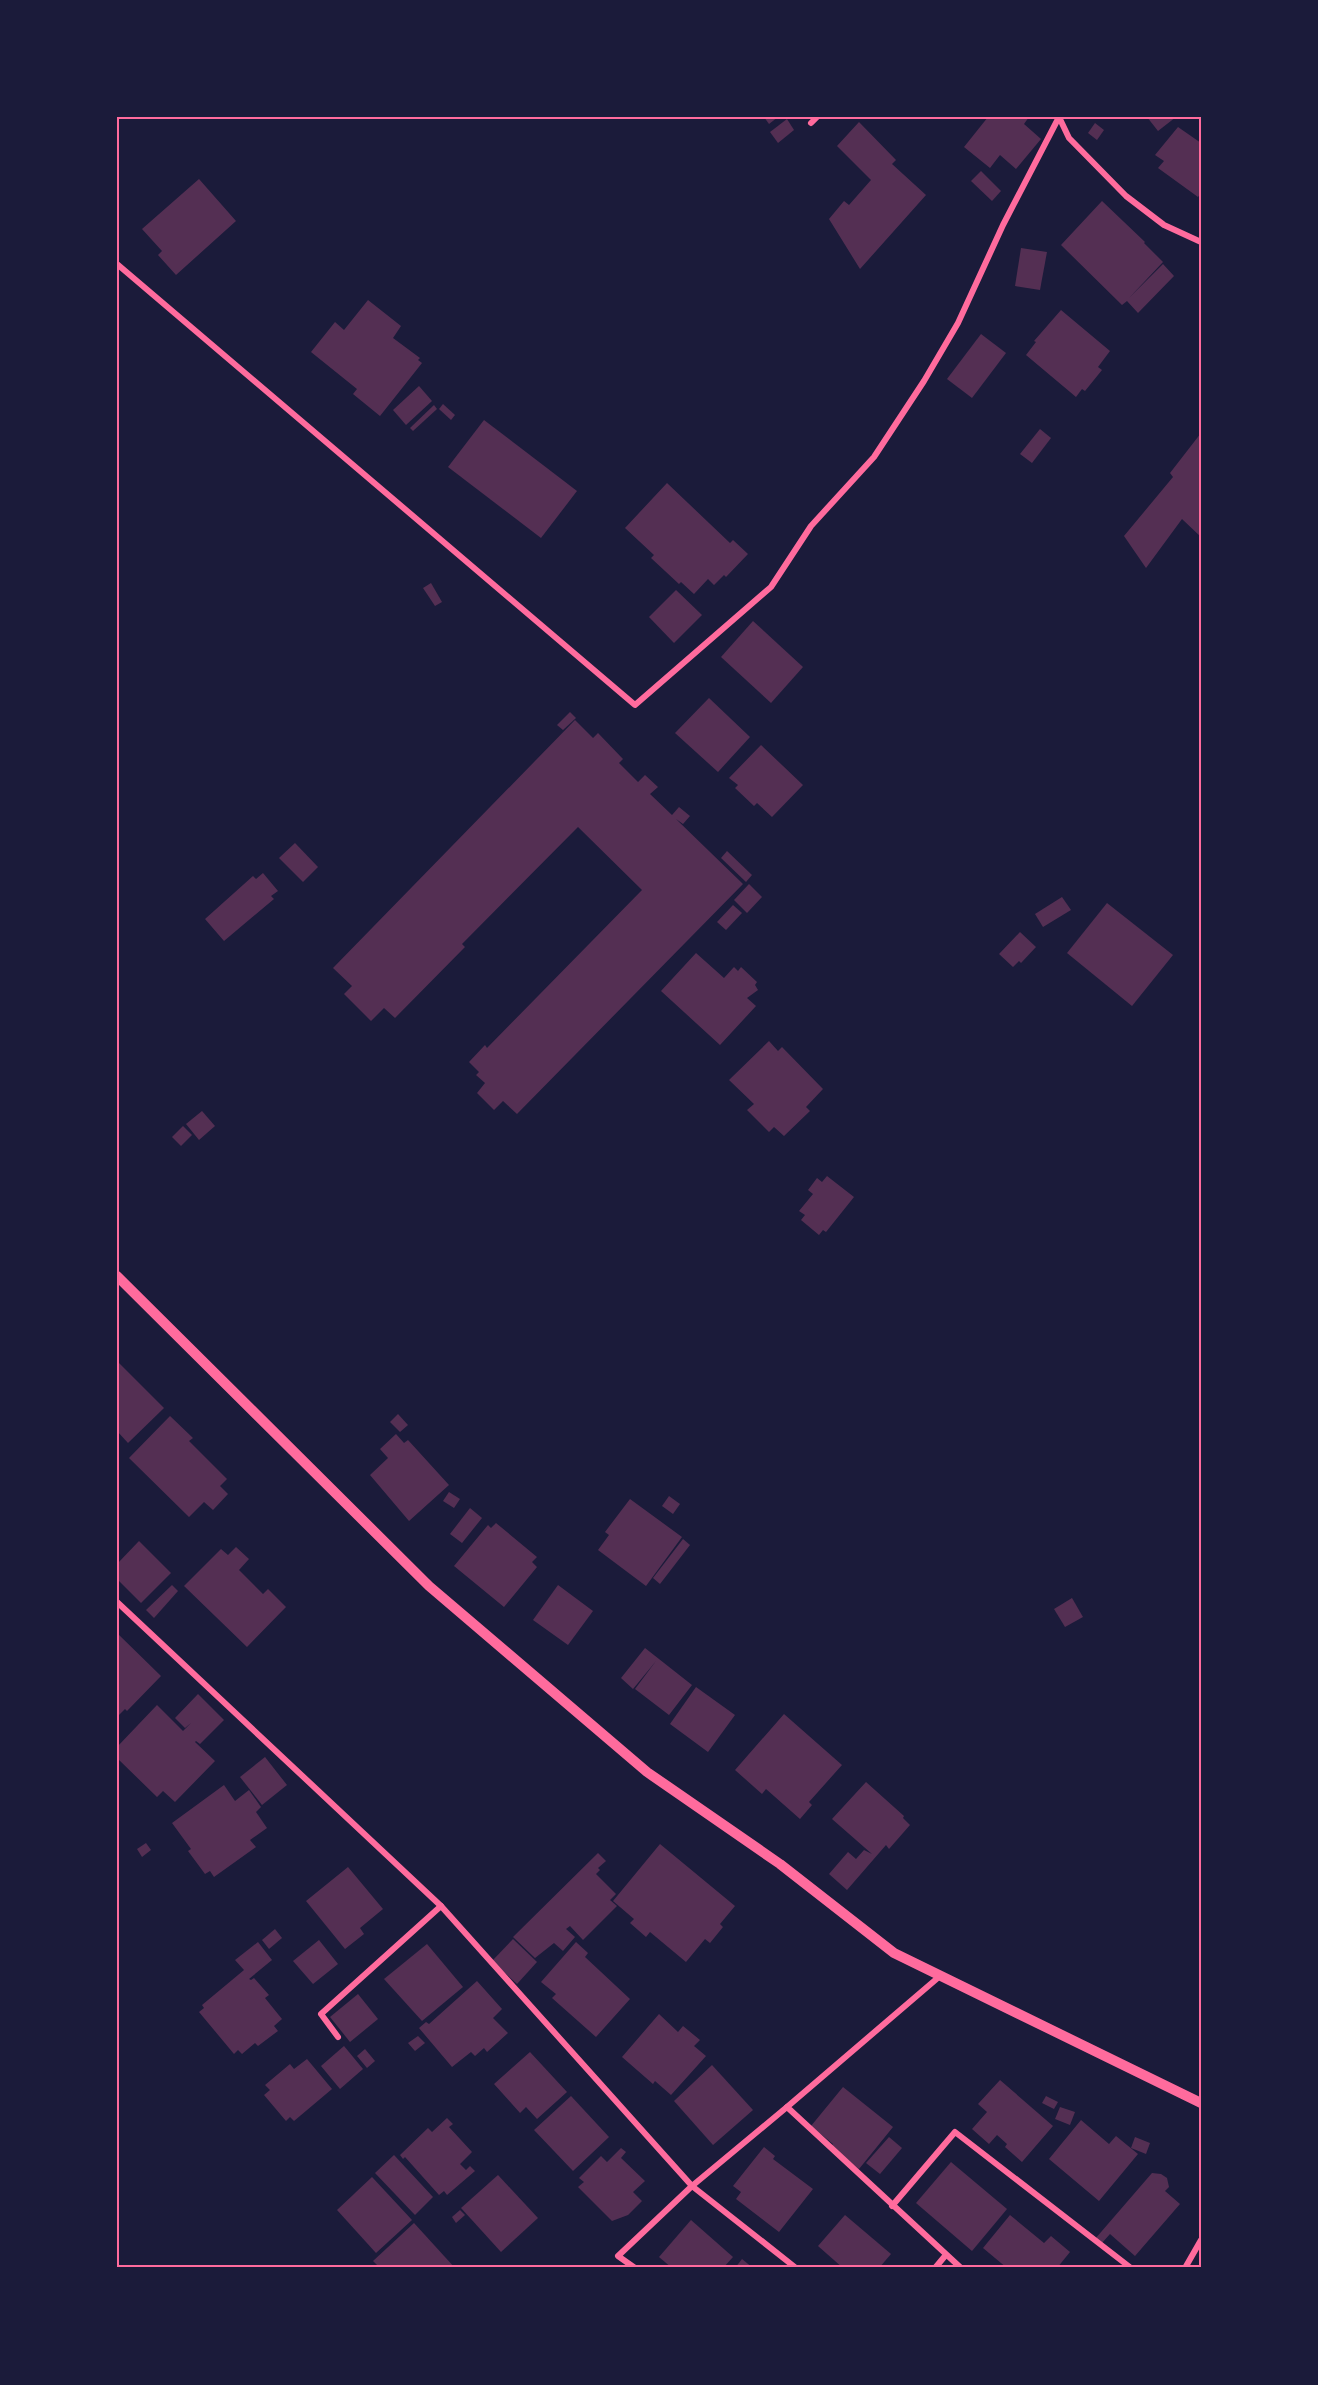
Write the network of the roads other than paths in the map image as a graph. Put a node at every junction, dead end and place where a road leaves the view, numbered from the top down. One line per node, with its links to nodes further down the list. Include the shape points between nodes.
1 (817, 117): 3 (street)
2 (1059, 117): 4 (street, via 1070,138 1126,196 1164,225); 5 (street, via 958,323 874,457 811,526 771,587 635,705)
3 (811, 123)
4 (1201, 242)
5 (117, 264)
6 (117, 1276): 9 (street, via 429,1586 647,1772 780,1864 894,1953)
7 (117, 1602): 8 (street)
8 (441, 1906): 10 (street, via 321,2014); 13 (street)
9 (940, 1976): 11 (street); 12 (street)
10 (338, 2037)
11 (1201, 2103)
12 (787, 2108): 13 (street); 14 (street)
13 (692, 2186): 17 (street, via 618,2256); 18 (street)
14 (892, 2206): 16 (street); 21 (street, via 955,2132)
15 (1201, 2240): 22 (street)
16 (945, 2256): 19 (street); 20 (street)
17 (635, 2268)
18 (796, 2268)
19 (934, 2268)
20 (961, 2268)
21 (1131, 2268)
22 (1185, 2268)

